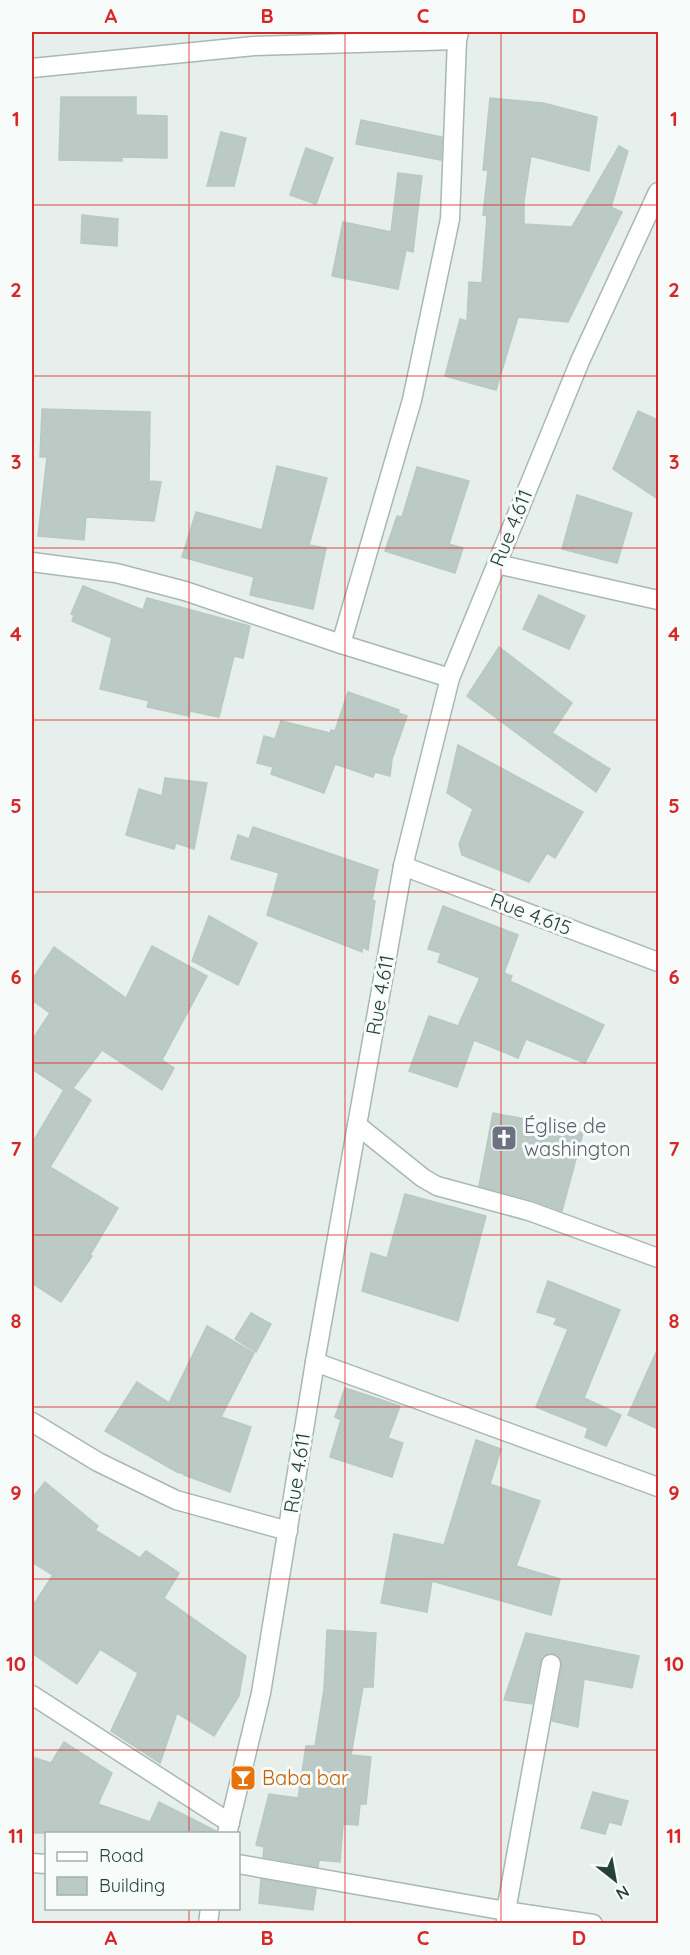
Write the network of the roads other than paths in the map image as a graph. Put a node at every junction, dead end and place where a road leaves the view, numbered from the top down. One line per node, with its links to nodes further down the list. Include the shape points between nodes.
1 (458, 36): 2 (street, via 254,46); 7 (street, via 450,219 412,400)
2 (32, 68)
3 (658, 192): 5 (street, Rue 4.611, via 580,361)
4 (32, 562): 7 (street, via 116,573 185,591)
5 (497, 564): 6 (street); 8 (street, Rue 4.611)
6 (658, 600)
7 (341, 644): 8 (street)
8 (450, 678): 9 (street, Rue 4.611)
9 (403, 866): 10 (street, Rue 4.615); 11 (street, Rue 4.611)
10 (658, 962)
11 (357, 1125): 12 (street, via 437,1186 529,1211); 13 (street, Rue 4.611)
12 (658, 1258)
13 (315, 1362): 15 (street); 16 (street, Rue 4.611)
14 (32, 1422): 16 (street, via 98,1462 176,1500)
15 (658, 1487)
16 (288, 1531): 19 (street, Rue 4.611, via 261,1694)
17 (551, 1664): 21 (street)
18 (32, 1695): 19 (street)
19 (228, 1828)
20 (240, 1864): 21 (street)
21 (506, 1917): 22 (street)
22 (593, 1923)

